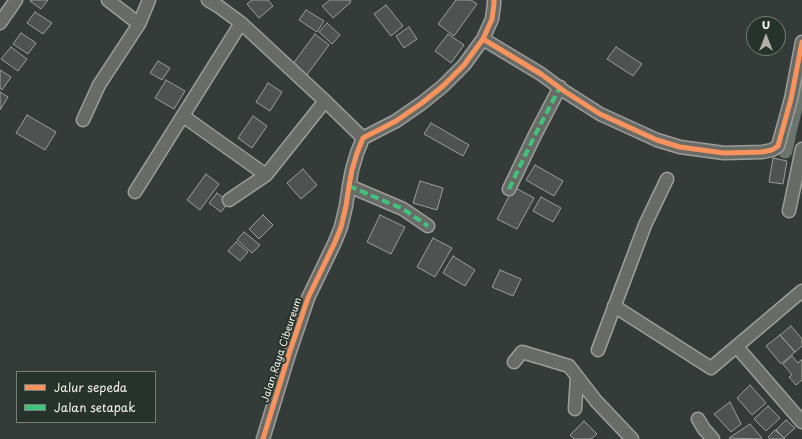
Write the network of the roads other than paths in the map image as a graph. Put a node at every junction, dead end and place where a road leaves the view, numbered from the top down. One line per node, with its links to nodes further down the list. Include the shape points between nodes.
1 (16, 0): 6 (street)
2 (108, 0): 8 (street)
3 (149, 0): 8 (street)
4 (208, 0): 7 (street)
5 (494, 0): 9 (street, via 492,19)
6 (0, 23)
7 (241, 23): 12 (street); 13 (street)
8 (139, 24): 14 (street, via 99,85)
9 (483, 38): 11 (street); 15 (street, via 464,65 443,86 396,121)
10 (802, 42): 11 (street, via 791,99 778,146 762,152 724,153 672,145 600,114)
11 (560, 88): 20 (street)
12 (325, 101): 15 (street); 17 (street)
13 (183, 116): 17 (street); 21 (street)
14 (83, 120)
15 (363, 138): 19 (street, Jalan Raya Cibeureum)
16 (802, 149): 23 (street)
17 (266, 175): 22 (street)
18 (667, 179): 26 (street)
19 (349, 186): 24 (street, via 404,209); 34 (street, Jalan Raya Cibeureum, via 341,227 308,298)
20 (509, 188)
21 (135, 192)
22 (229, 200)
23 (789, 211)
24 (428, 226)
25 (801, 292): 27 (street)
26 (614, 306): 27 (street, via 711,368); 28 (street)
27 (737, 347): 33 (street)
28 (598, 350)
29 (514, 362): 30 (street, via 522,352 569,366)
30 (577, 377): 31 (street); 35 (street)
31 (575, 409)
32 (698, 419): 36 (street)
33 (802, 422)
34 (263, 439)
35 (632, 439)
36 (713, 439)

